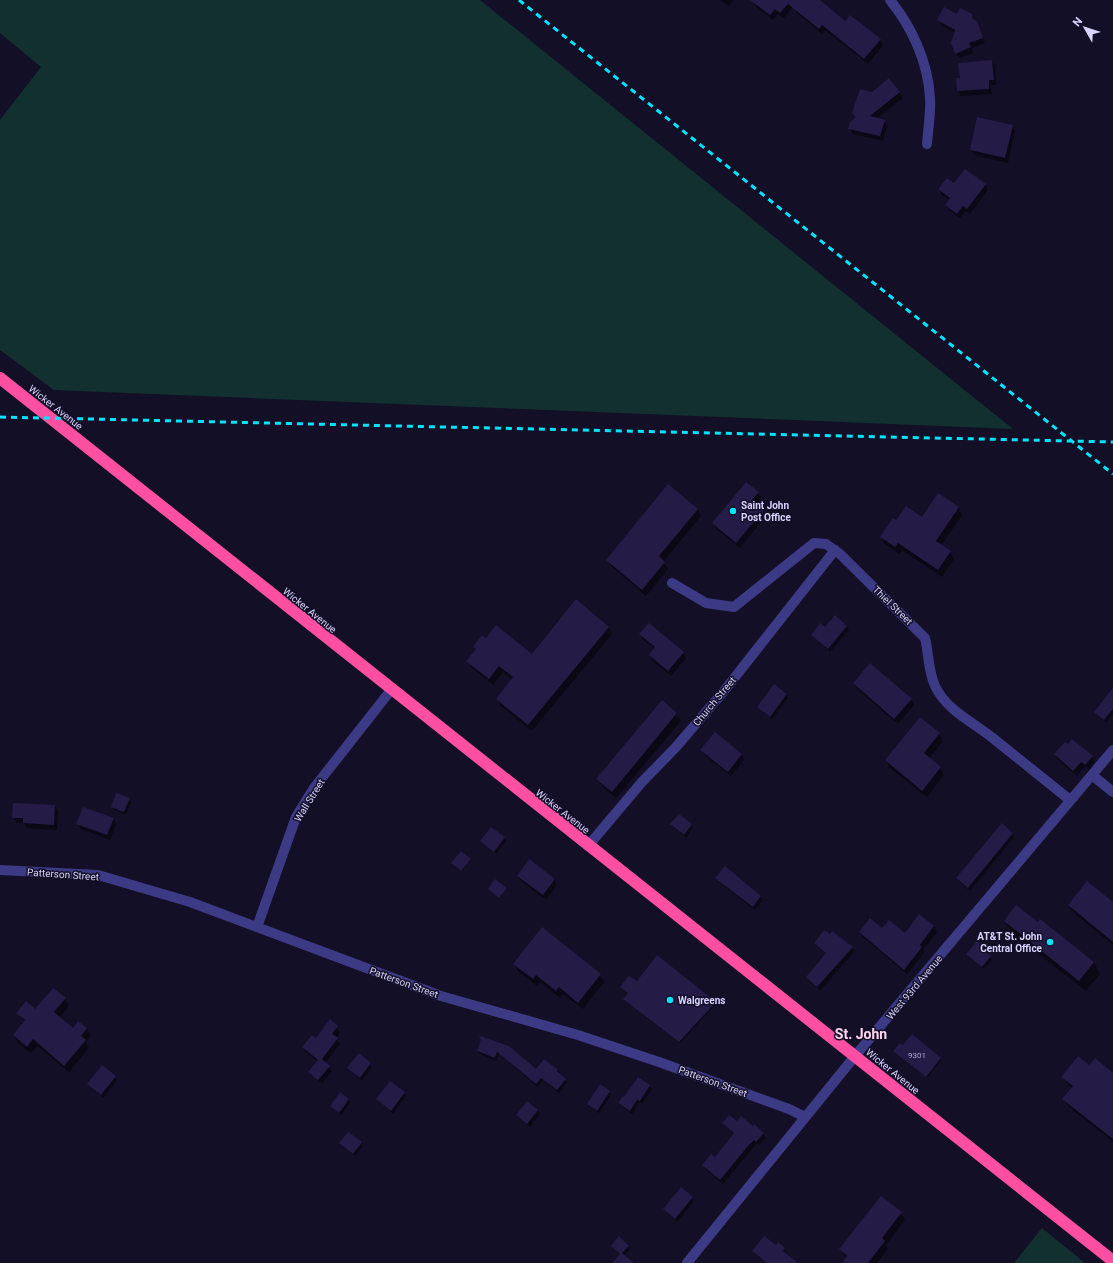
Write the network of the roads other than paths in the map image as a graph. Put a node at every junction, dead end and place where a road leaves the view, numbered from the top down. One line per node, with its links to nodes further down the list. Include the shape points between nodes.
1 (890, 0): 2 (street, via 916,40 926,70 930,98)
2 (927, 144)
3 (0, 378): 6 (highway, Wicker Avenue)
4 (835, 550): 5 (street, Thiel Street, via 826,544 814,543 734,607 706,602); 10 (street, Thiel Street, via 925,638 935,685 951,708 992,737); 11 (street, Church Street, via 724,690)
5 (672, 583)
6 (391, 690): 11 (highway, Wicker Avenue); 13 (street, Wall Street, via 314,788 296,817)
7 (1113, 750): 8 (street, West 93rd Avenue)
8 (1092, 775): 9 (street); 10 (street, West 93rd Avenue)
9 (1113, 792)
10 (1070, 800): 14 (street, West 93rd Avenue)
11 (588, 846): 14 (highway, Wicker Avenue)
12 (0, 870): 13 (street, Patterson Street, via 98,875 190,902)
13 (257, 927): 15 (street, Patterson Street, via 441,996 578,1035 659,1062)
14 (855, 1056): 15 (street, West 93rd Avenue); 16 (highway, Wicker Avenue)
15 (805, 1117): 17 (street, West 93rd Avenue)
16 (1113, 1261)
17 (687, 1263)

